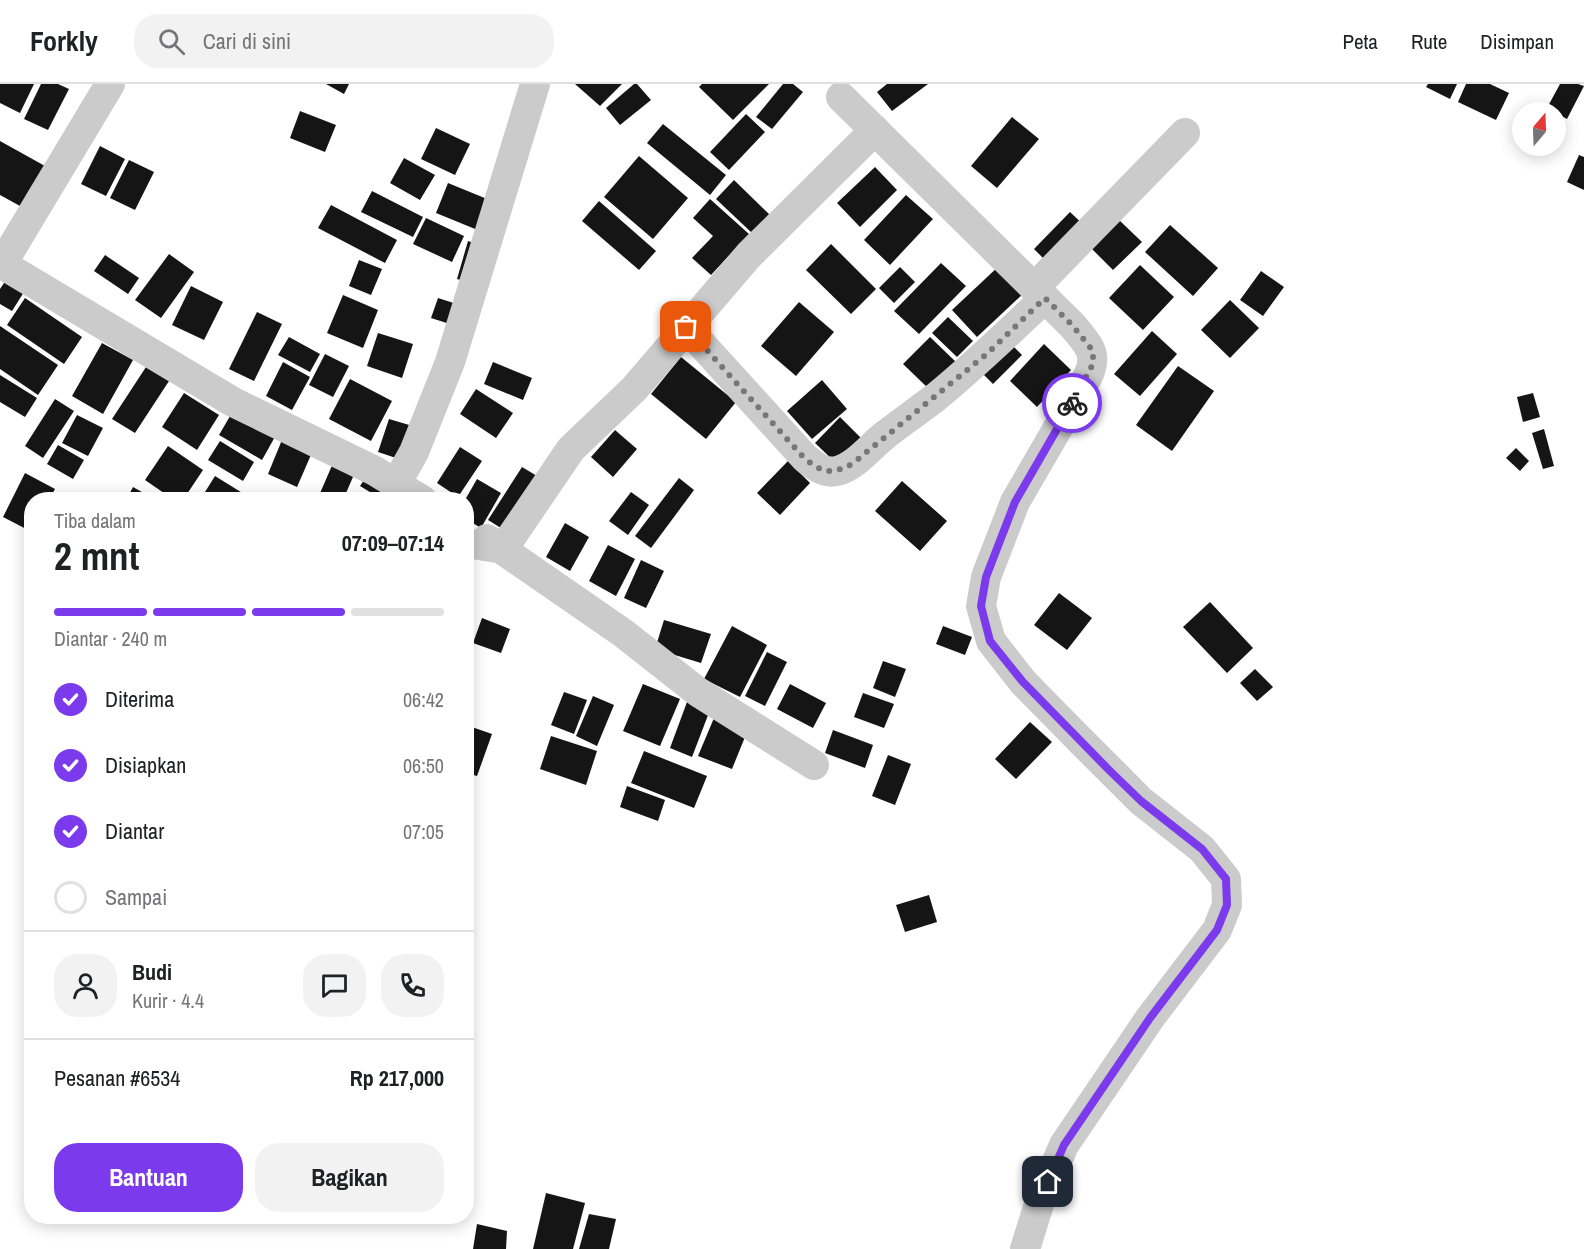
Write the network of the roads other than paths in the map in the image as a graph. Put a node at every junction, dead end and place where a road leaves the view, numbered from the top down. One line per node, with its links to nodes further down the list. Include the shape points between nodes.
1 (110, 84): 6 (street)
2 (535, 84): 9 (street, via 450,362 414,452)
3 (841, 88): 4 (street)
4 (875, 130): 7 (street); 8 (street, via 749,255)
5 (1185, 133): 7 (street)
6 (1, 263): 9 (street, via 233,402)
7 (1040, 293): 8 (street, via 988,353 852,464 828,472 805,459); 15 (street, via 1093,351 1093,364 1015,502 986,577 981,606 990,641 1023,682 1101,762 1141,801 1202,849 1226,879 1227,905 1217,930 1150,1018 1064,1145)
8 (686, 327): 13 (street, via 634,389 571,449)
9 (396, 484): 10 (street)
10 (409, 492)
11 (474, 532): 13 (street)
12 (474, 544): 13 (street)
13 (503, 549): 14 (street, via 623,633 698,692)
14 (814, 765)
15 (1025, 1249)

